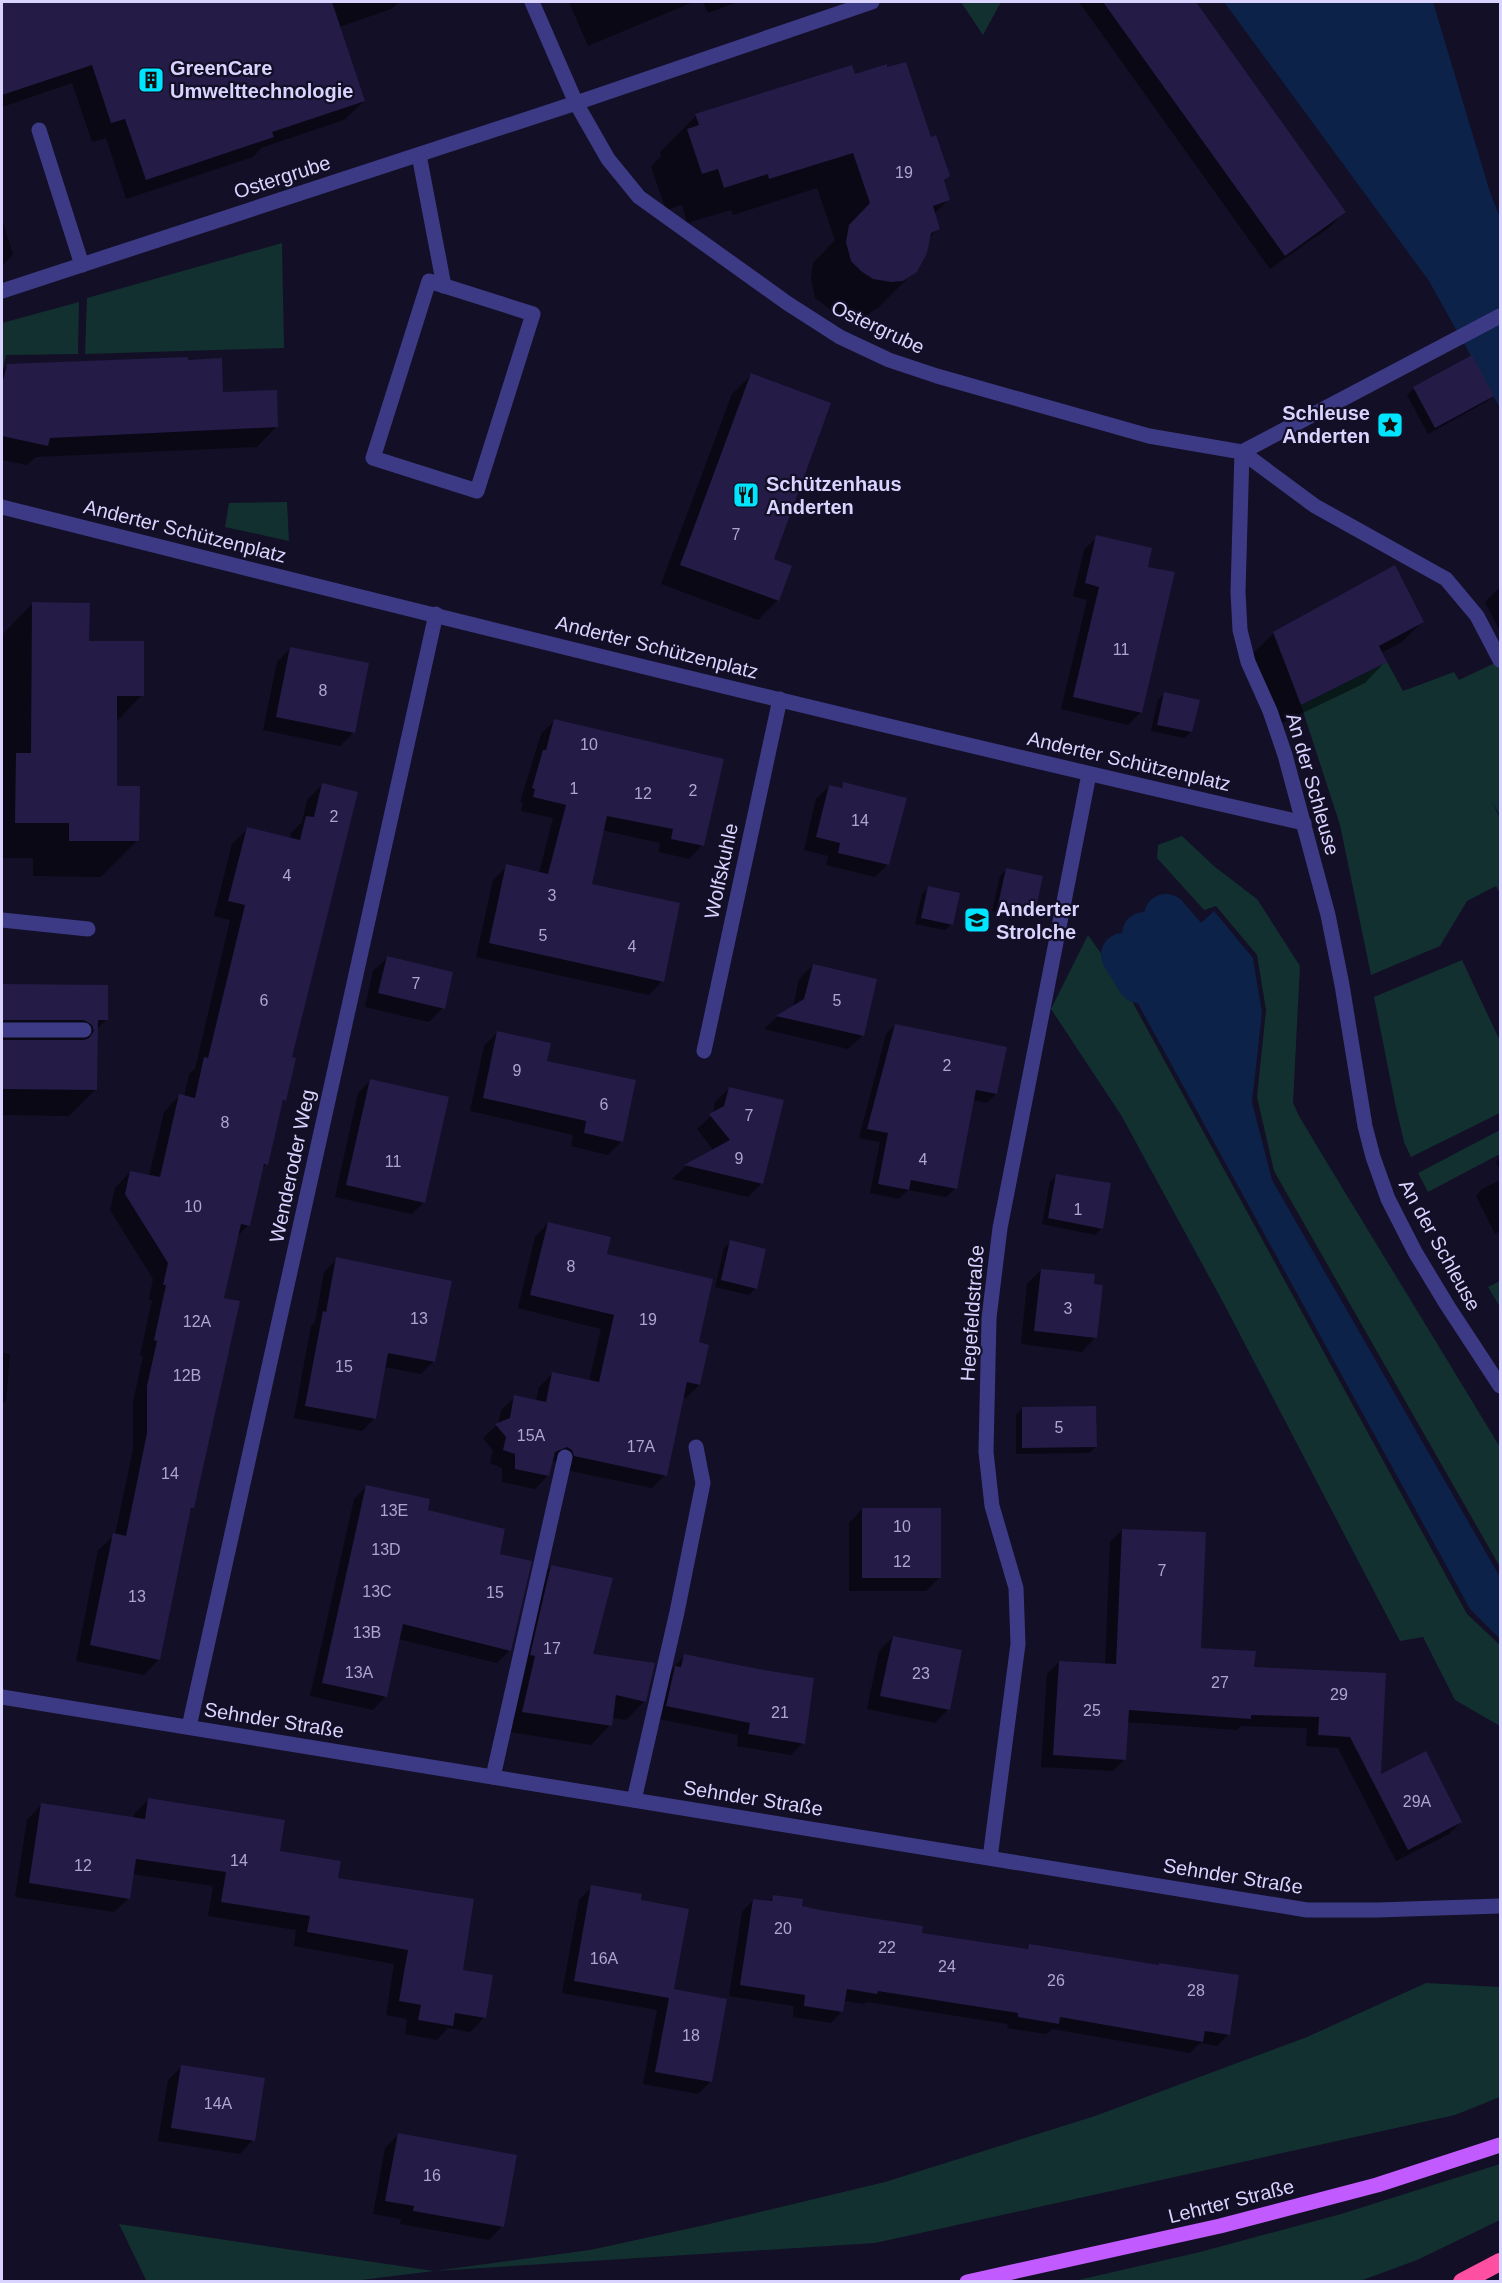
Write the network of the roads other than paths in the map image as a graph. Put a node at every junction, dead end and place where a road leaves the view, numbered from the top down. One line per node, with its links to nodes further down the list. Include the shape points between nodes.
1 (532, 2): 3 (street)
2 (872, 2): 3 (street, Ostergrube)
3 (576, 103): 5 (street, Ostergrube); 10 (street, Ostergrube, via 608,159 639,197 840,337 889,360 937,376 1149,436)
4 (39, 130): 6 (street)
5 (419, 155): 6 (street, Ostergrube); 7 (street)
6 (82, 265): 8 (street, Ostergrube)
7 (444, 286): 7 (street, via 533,314 477,491 373,458 429,281)
8 (2, 291)
9 (1500, 316): 10 (street)
10 (1242, 452): 13 (street, via 1315,507 1446,579 1477,616); 16 (street, An der Schleuse, via 1240,630 1248,662 1285,755)
11 (2, 507): 12 (street, Anderter Schützenplatz)
12 (435, 614): 14 (street, Anderter Schützenplatz); 26 (street, Wenderoder Weg)
13 (1500, 660)
14 (780, 699): 15 (street, Anderter Schützenplatz); 21 (street, Wolfskuhle)
15 (1089, 774): 16 (street, Anderter Schützenplatz); 29 (street, Hegefeldstraße, via 1000,1228 989,1317 986,1452 992,1506 1016,1588 1018,1644)
16 (1304, 823): 22 (street, An der Schleuse, via 1328,915 1365,1126 1380,1178 1415,1252)
17 (2, 920): 18 (street)
18 (88, 929)
19 (2, 1030): 20 (street)
20 (84, 1030)
21 (704, 1051)
22 (1500, 1386)
23 (696, 1447): 28 (street, via 704,1483)
24 (565, 1457): 27 (street)
25 (2, 1697): 26 (street, Sehnder Straße)
26 (189, 1727): 27 (street, Sehnder Straße)
27 (493, 1777): 28 (street, Sehnder Straße)
28 (634, 1800): 29 (street, Sehnder Straße)
29 (990, 1858): 30 (street, Sehnder Straße, via 1307,1910)
30 (1500, 1906)
31 (1500, 2145): 33 (main road, Lehrter Straße, via 1377,2185 1220,2226)
32 (1500, 2262): 34 (highway)
33 (967, 2282)
34 (1462, 2282)

